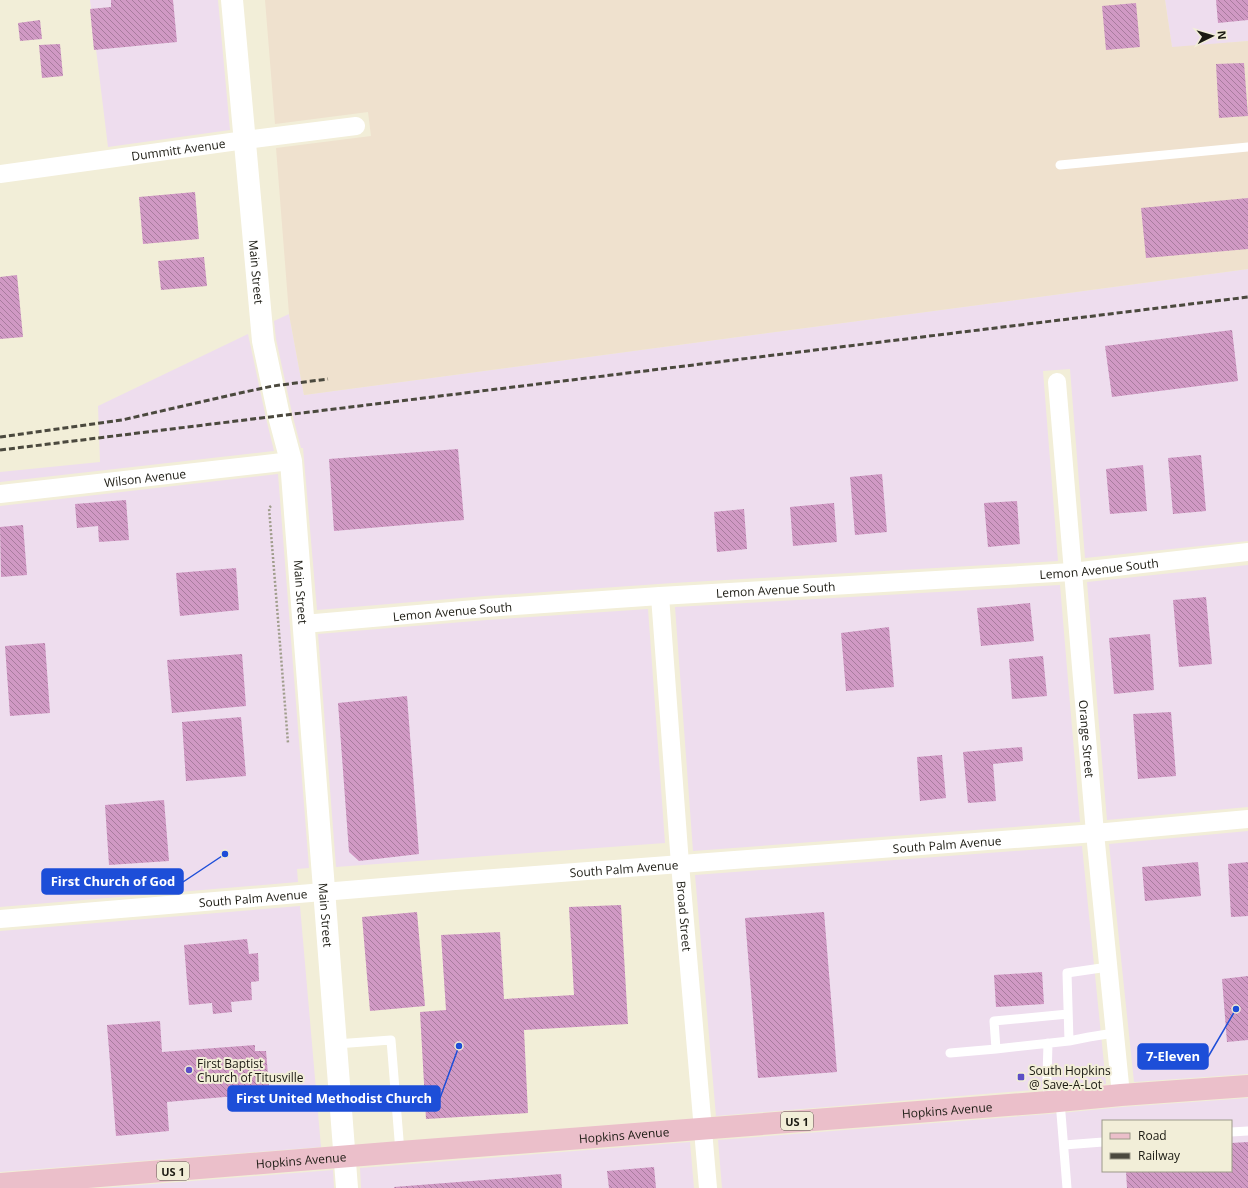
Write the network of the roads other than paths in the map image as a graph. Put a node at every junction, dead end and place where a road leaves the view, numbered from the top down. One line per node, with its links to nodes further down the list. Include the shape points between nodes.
1 (232, 0): 3 (street, Main Street)
2 (356, 126): 3 (street, Dummitt Avenue)
3 (245, 140): 6 (street, Dummitt Avenue); 8 (street, Main Street, via 263,341)
4 (1248, 147): 5 (lane)
5 (1060, 165)
6 (0, 174)
7 (1057, 382): 11 (street, Orange Street)
8 (290, 461): 9 (street, Wilson Avenue); 13 (street, Main Street)
9 (0, 494)
10 (1248, 552): 11 (street, Lemon Avenue South)
11 (1072, 572): 12 (street, Lemon Avenue South); 15 (street, Orange Street)
12 (660, 596): 13 (street, Lemon Avenue South); 16 (street, Broad Street)
13 (304, 624): 17 (street, Main Street)
14 (1248, 819): 15 (street, South Palm Avenue)
15 (1094, 833): 16 (street, South Palm Avenue); 19 (street, Orange Street)
16 (680, 864): 17 (street, South Palm Avenue); 30 (street, Broad Street)
17 (325, 892): 18 (street, South Palm Avenue); 24 (street, Main Street)
18 (0, 918)
19 (1108, 967): 20 (lane, via 1067,973); 21 (street, Orange Street)
20 (1068, 1014): 22 (lane); 25 (lane, via 994,1021)
21 (1114, 1033): 22 (lane); 28 (street, Orange Street)
22 (1068, 1041): 23 (lane)
23 (1048, 1043): 25 (lane); 29 (lane, via 1047,1078)
24 (336, 1044): 35 (lane, via 391,1040); 36 (street, Main Street)
25 (996, 1049): 26 (lane)
26 (950, 1053)
27 (1248, 1086): 28 (main road, Hopkins Avenue / US 1)
28 (1121, 1095): 29 (main road, Hopkins Avenue / US 1)
29 (1054, 1102): 30 (main road, Hopkins Avenue / US 1); 34 (lane)
30 (703, 1129): 35 (main road, Hopkins Avenue / US 1); 39 (street, Broad Street)
31 (1248, 1130): 32 (lane)
32 (1232, 1132)
33 (1102, 1142): 34 (lane)
34 (1064, 1145): 40 (lane)
35 (400, 1152): 36 (main road, Hopkins Avenue / US 1)
36 (345, 1156): 37 (main road, Hopkins Avenue / US 1); 38 (street, Main Street)
37 (0, 1184)
38 (348, 1188)
39 (708, 1188)
40 (1067, 1188)

